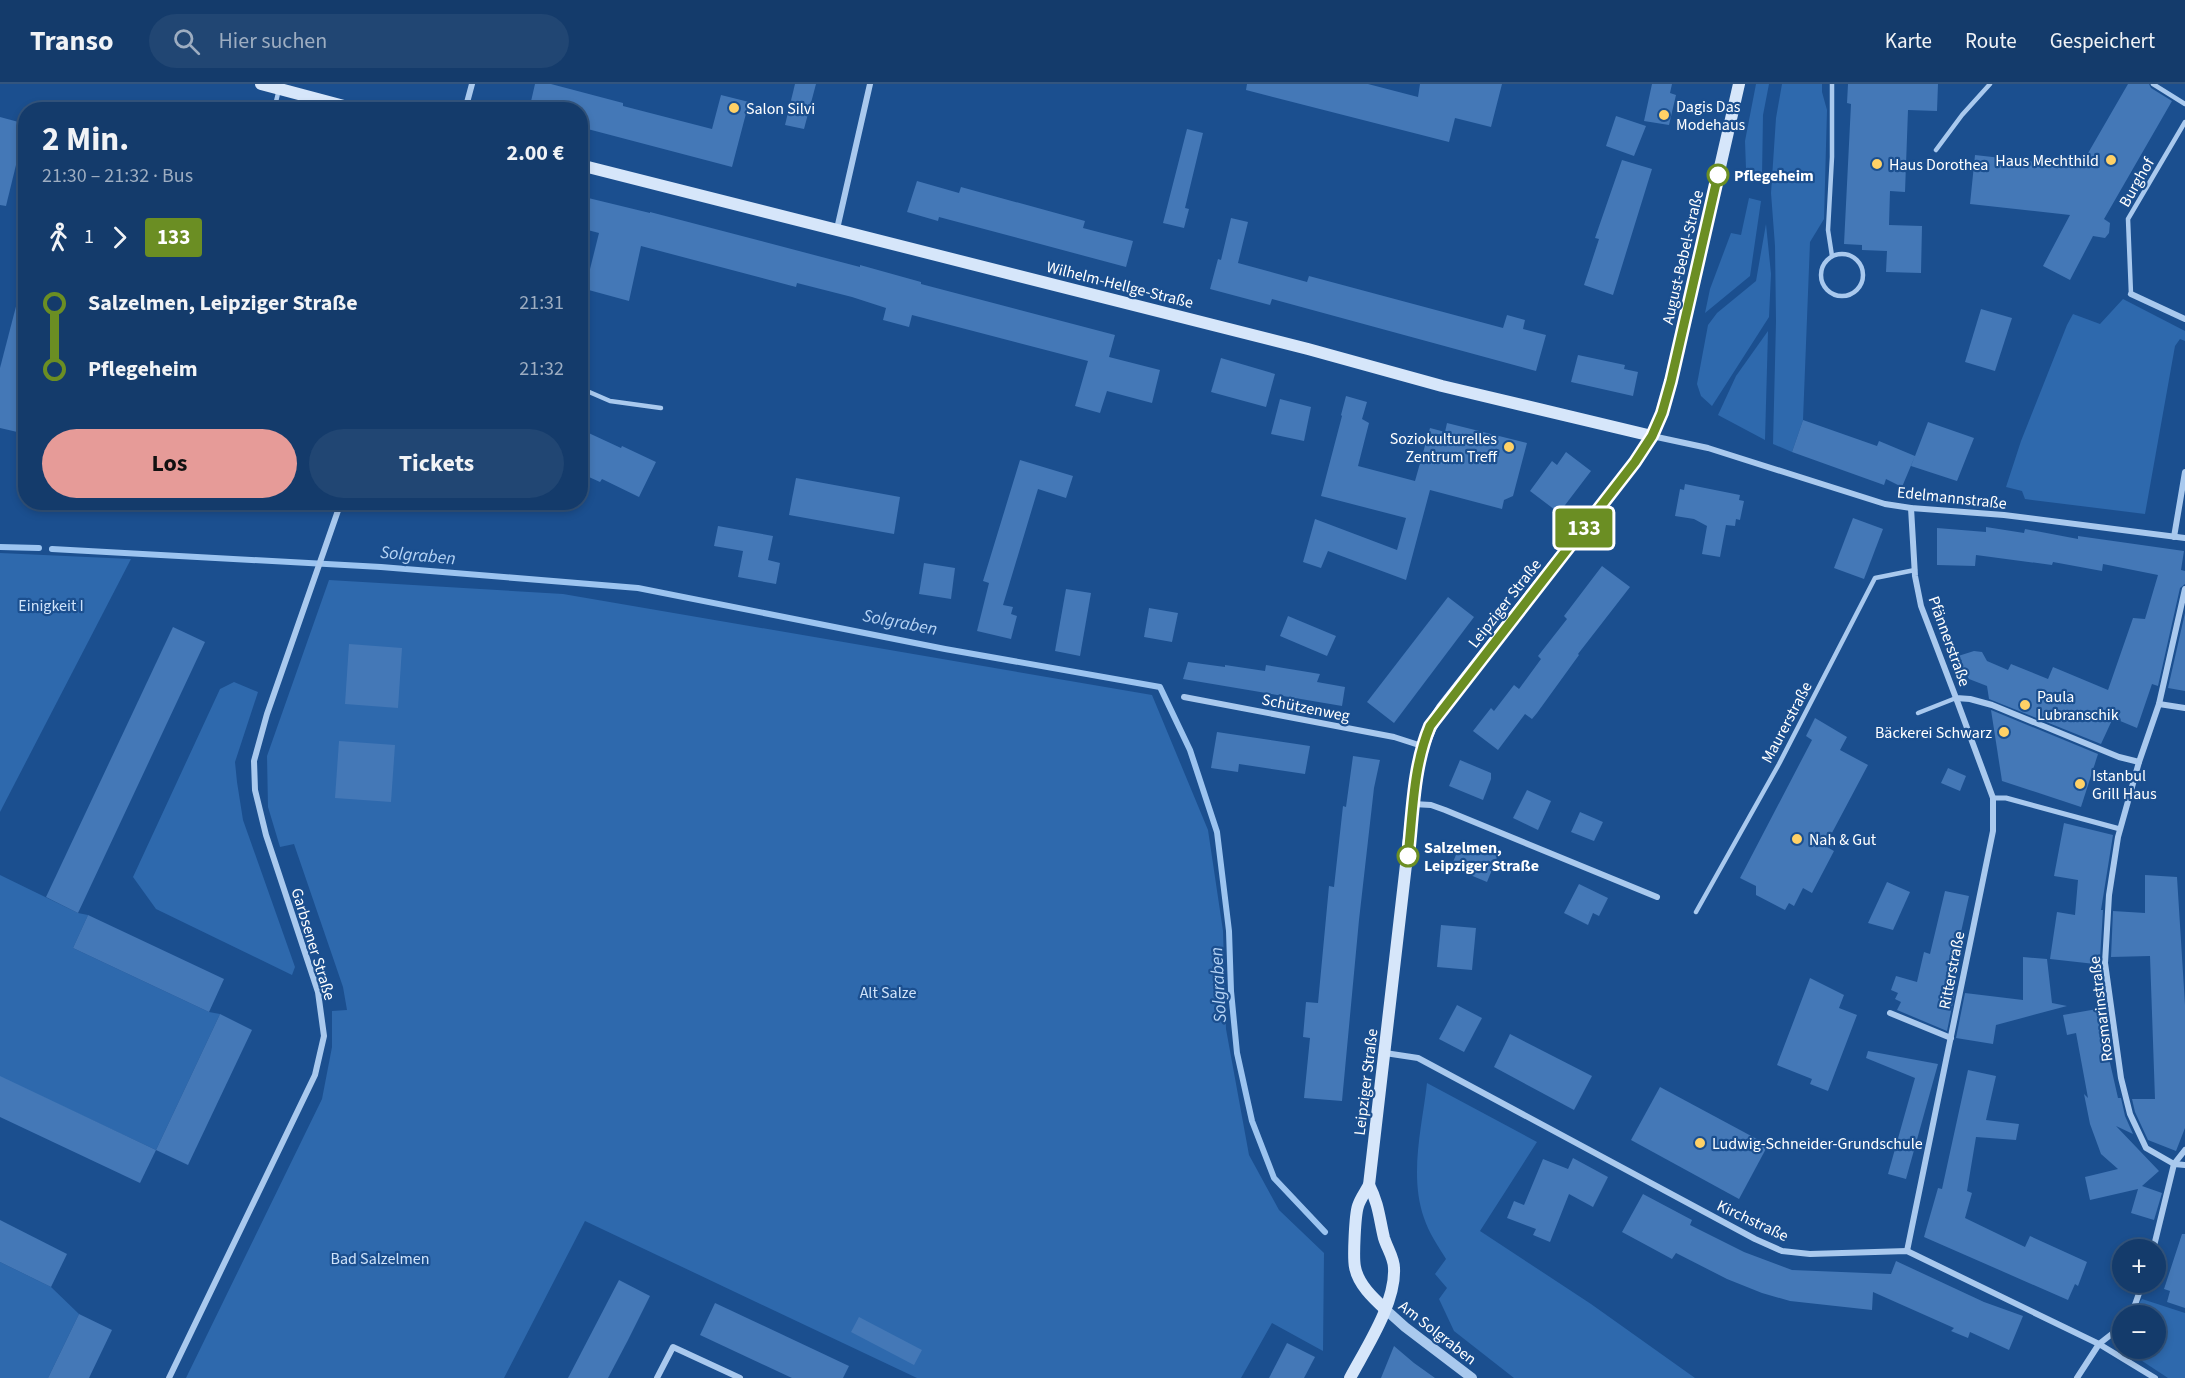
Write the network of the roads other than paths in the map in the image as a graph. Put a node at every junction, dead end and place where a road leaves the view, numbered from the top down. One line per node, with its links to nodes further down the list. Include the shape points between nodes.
1 (261, 84): 8 (main road)
2 (472, 84): 11 (street)
3 (870, 84): 16 (street)
4 (1739, 84): 22 (main road, August-Bebel-Straße, via 1671,381)
5 (1832, 84): 17 (lane, via 1828,230)
6 (1990, 84): 14 (lane)
7 (2153, 84): 12 (lane)
8 (279, 89): 9 (lane); 10 (main road)
9 (276, 102)
10 (329, 102)
11 (467, 102)
12 (2185, 104)
13 (2185, 122): 18 (lane, Burghof, via 2128,219)
14 (1936, 150)
15 (588, 167): 16 (main road, Wilhelm-Hellge-Straße)
16 (837, 229): 22 (main road, Wilhelm-Hellge-Straße, via 1442,386)
17 (1832, 256): 17 (lane, via 1821,272 1824,286 1833,295 1854,293 1863,281 1860,262 1848,254)
18 (2131, 294): 19 (street)
19 (2185, 319)
20 (588, 391): 21 (lane, via 610,401)
21 (661, 408)
22 (1652, 436): 24 (street, Edelmannstraße, via 1708,448 1876,501); 35 (main road, Leipziger Straße, via 1616,488 1442,708)
23 (2185, 472): 26 (street)
24 (1911, 508): 26 (street, Edelmannstraße, via 2004,515); 28 (street, Pfännerstraße)
25 (338, 510): 54 (street, Garbsener Straße, via 254,761 255,790 266,835 318,993 324,1036 315,1075)
26 (2174, 537): 27 (street, Edelmannstraße)
27 (2185, 538)
28 (1915, 570): 31 (street, Pfännerstraße, via 1921,606); 41 (lane, Maurerstraße, via 1875,578 1779,764)
29 (2185, 589): 32 (street, Rosmarinstraße)
30 (1184, 698): 35 (street, Schützenweg, via 1394,737)
31 (1956, 698): 34 (lane); 36 (street, Pfännerstraße, via 1992,705); 37 (street, Ritterstraße)
32 (2159, 704): 33 (street); 36 (street, Rosmarinstraße)
33 (2185, 708)
34 (1918, 713)
35 (1422, 746): 38 (main road, Leipziger Straße)
36 (2139, 762): 39 (street, Rosmarinstraße)
37 (1993, 798): 39 (street, via 2006,798); 43 (street, Ritterstraße, via 1993,831)
38 (1413, 804): 40 (street, via 1445,810); 44 (main road, Leipziger Straße)
39 (2120, 829): 46 (street, Rosmarinstraße, via 2109,895 2105,963 2121,1078 2130,1114 2146,1148)
40 (1657, 897)
41 (1696, 912)
42 (1890, 1013): 43 (street)
43 (1951, 1038): 50 (street, Ritterstraße)
44 (1385, 1053): 48 (main road, Leipziger Straße); 50 (street, Kirchstraße, via 1418,1058 1782,1251)
45 (2185, 1150): 46 (street)
46 (2174, 1164): 47 (street); 49 (street)
47 (2185, 1165)
48 (1369, 1185): 51 (main road, Leipziger Straße, via 1378,1203 1394,1266 1393,1287); 51 (main road, Leipziger Straße, via 1358,1206 1354,1267 1362,1285)
49 (2156, 1239)
50 (1907, 1251): 53 (street, Kirchstraße)
51 (1385, 1309): 57 (main road, Leipziger Straße); 58 (street, Am Solgraben)
52 (2112, 1334): 53 (street)
53 (2099, 1344): 59 (street); 60 (street, Kirchstraße)
54 (169, 1378)
55 (657, 1378): 56 (street, via 673,1347)
56 (740, 1378)
57 (1350, 1378)
58 (1472, 1378)
59 (2077, 1378)
60 (2155, 1378)

